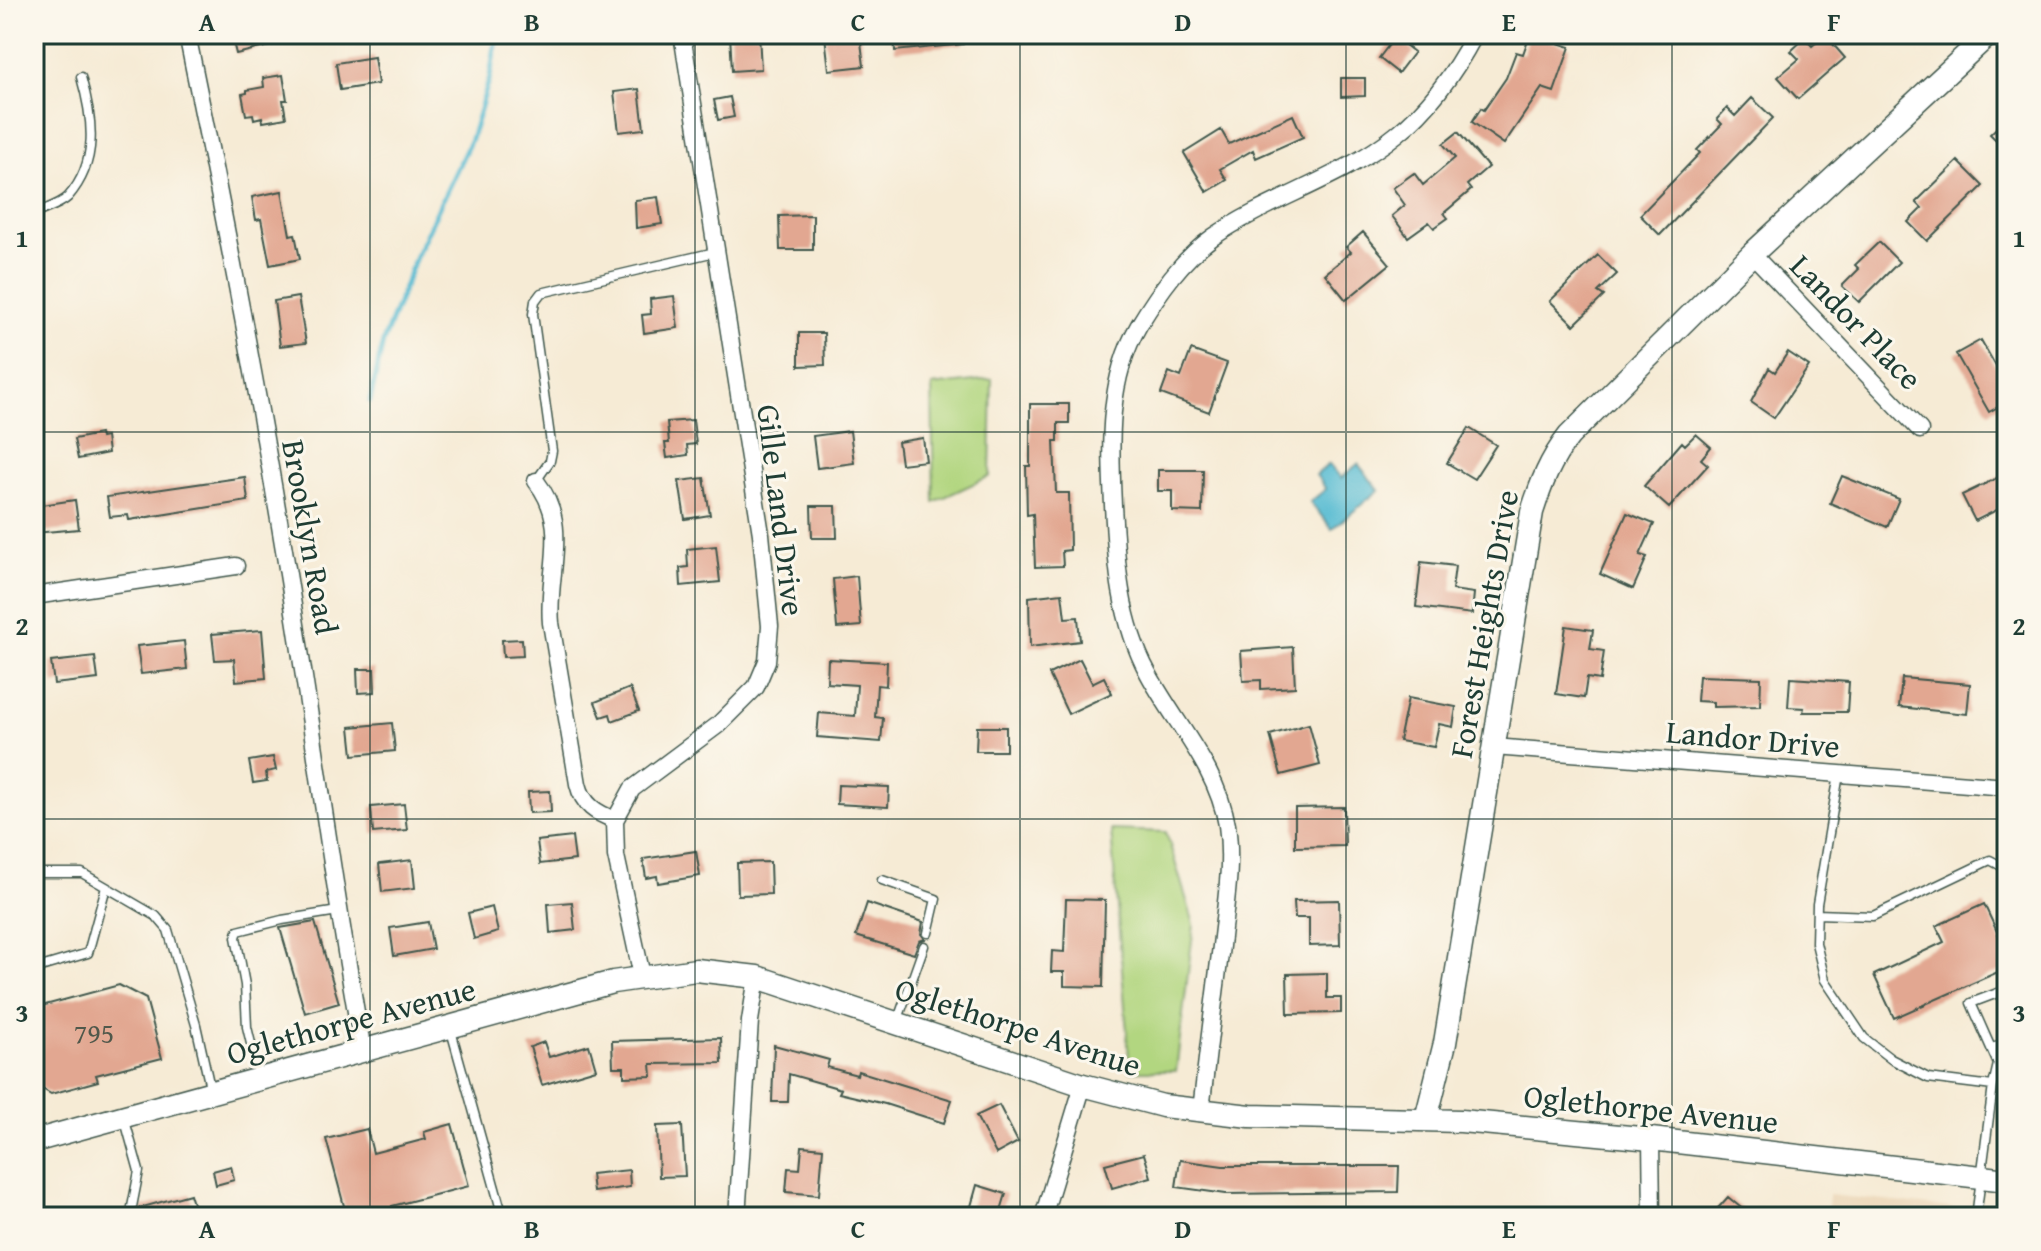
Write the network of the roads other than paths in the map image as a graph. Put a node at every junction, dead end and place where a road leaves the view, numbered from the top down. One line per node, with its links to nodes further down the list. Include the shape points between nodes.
1 (187, 34): 21 (street, Brooklyn Road, via 271,472)
2 (682, 34): 7 (street, Gille Land Drive)
3 (1475, 34): 38 (street, via 1432,100 1396,135 1345,168 1239,222 1194,253 1137,329 1114,393 1115,550 1126,616 1148,673 1210,773 1227,826 1228,881)
4 (1989, 34): 8 (main road, Forest Heights Drive)
5 (81, 77): 6 (lane, via 92,135 87,167 66,199)
6 (34, 214)
7 (715, 252): 10 (lane, via 541,293 533,314 552,451); 16 (street, Gille Land Drive, via 764,562 770,615 767,661 743,702 632,789)
8 (1752, 254): 9 (street, Landor Place); 13 (main road, Forest Heights Drive, via 1569,436 1543,477 1532,512)
9 (1920, 430)
10 (536, 481): 16 (street, via 553,512 557,557 550,587 551,623 580,791 593,810)
11 (236, 566): 12 (street)
12 (34, 596)
13 (1494, 747): 14 (street, Landor Drive); 40 (main road, Forest Heights Drive, via 1440,1071)
14 (1839, 774): 15 (street, Landor Drive); 22 (lane)
15 (2007, 787)
16 (615, 820): 26 (street, via 616,856)
17 (2007, 869): 22 (lane, via 1990,860 1873,916)
18 (34, 873): 20 (lane, via 82,873)
19 (882, 880): 23 (lane, via 936,899)
20 (106, 887): 25 (lane, via 88,953); 37 (lane, via 156,916 168,930)
21 (338, 911): 33 (street, Brooklyn Road); 34 (lane, via 238,931 247,1027)
22 (1817, 914): 36 (lane, via 1816,943 1825,980 1864,1038 1928,1078)
23 (928, 933)
24 (924, 946): 29 (lane)
25 (34, 969)
26 (642, 976): 27 (main road, Oglethorpe Avenue, via 696,970); 30 (main road, Oglethorpe Avenue)
27 (757, 977): 29 (main road, Oglethorpe Avenue); 47 (street)
28 (2007, 992): 32 (lane, via 1971,1003)
29 (897, 1023): 35 (main road, Oglethorpe Avenue)
30 (450, 1027): 33 (main road, Oglethorpe Avenue); 46 (lane)
31 (2007, 1044): 32 (lane)
32 (1991, 1048): 36 (lane, via 1998,1064)
33 (363, 1051): 34 (main road, Oglethorpe Avenue)
34 (260, 1080): 37 (main road, Oglethorpe Avenue)
35 (1083, 1085): 38 (main road, Oglethorpe Avenue); 48 (street)
36 (1993, 1086): 43 (lane)
37 (211, 1093): 39 (main road, Oglethorpe Avenue)
38 (1201, 1111): 40 (main road, Oglethorpe Avenue)
39 (124, 1116): 42 (main road, Oglethorpe Avenue); 45 (lane, via 139,1171)
40 (1426, 1119): 41 (main road, Oglethorpe Avenue)
41 (1651, 1139): 43 (main road, Oglethorpe Avenue); 49 (street)
42 (36, 1142)
43 (1981, 1177): 44 (main road, Oglethorpe Avenue); 50 (lane)
44 (2007, 1180)
45 (130, 1217)
46 (503, 1217)
47 (737, 1217)
48 (1043, 1217)
49 (1652, 1217)
50 (1976, 1217)

